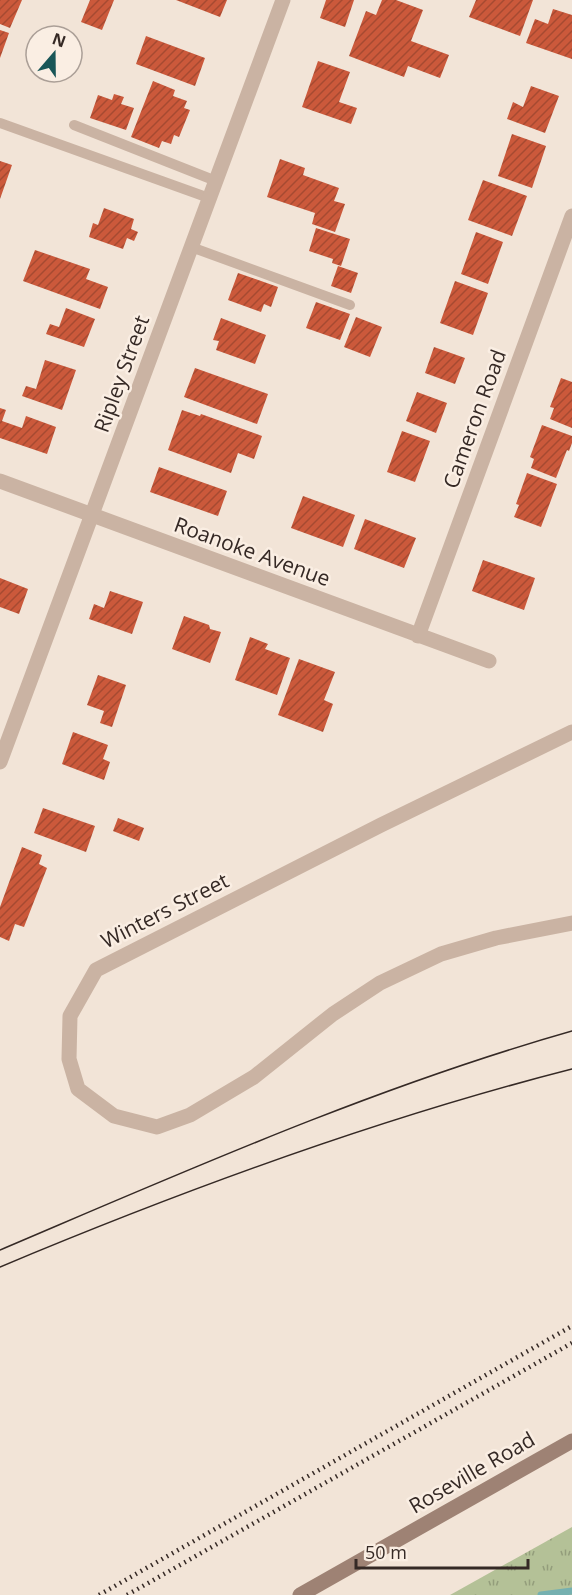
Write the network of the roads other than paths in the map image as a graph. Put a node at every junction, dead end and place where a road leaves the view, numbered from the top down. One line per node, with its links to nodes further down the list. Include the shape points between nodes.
1 (283, 0): 4 (street, Ripley Street)
2 (0, 123): 5 (lane)
3 (74, 125): 4 (lane)
4 (216, 181): 5 (street, Ripley Street)
5 (209, 198): 7 (street, Ripley Street)
6 (572, 216): 11 (street, Cameron Road)
7 (191, 247): 8 (lane); 10 (street, Ripley Street)
8 (350, 305)
9 (0, 481): 10 (street, Roanoke Avenue)
10 (92, 515): 11 (street, Roanoke Avenue); 14 (street, Ripley Street)
11 (418, 636): 12 (street, Roanoke Avenue)
12 (489, 661)
13 (572, 732): 15 (street, Winters Street, via 96,970 70,1016 69,1059 78,1089 114,1116 157,1127 190,1115 254,1077 333,1014 380,983 441,954)
14 (0, 762)
15 (572, 923)
16 (572, 1441): 17 (main road, Roseville Road)
17 (300, 1595)

